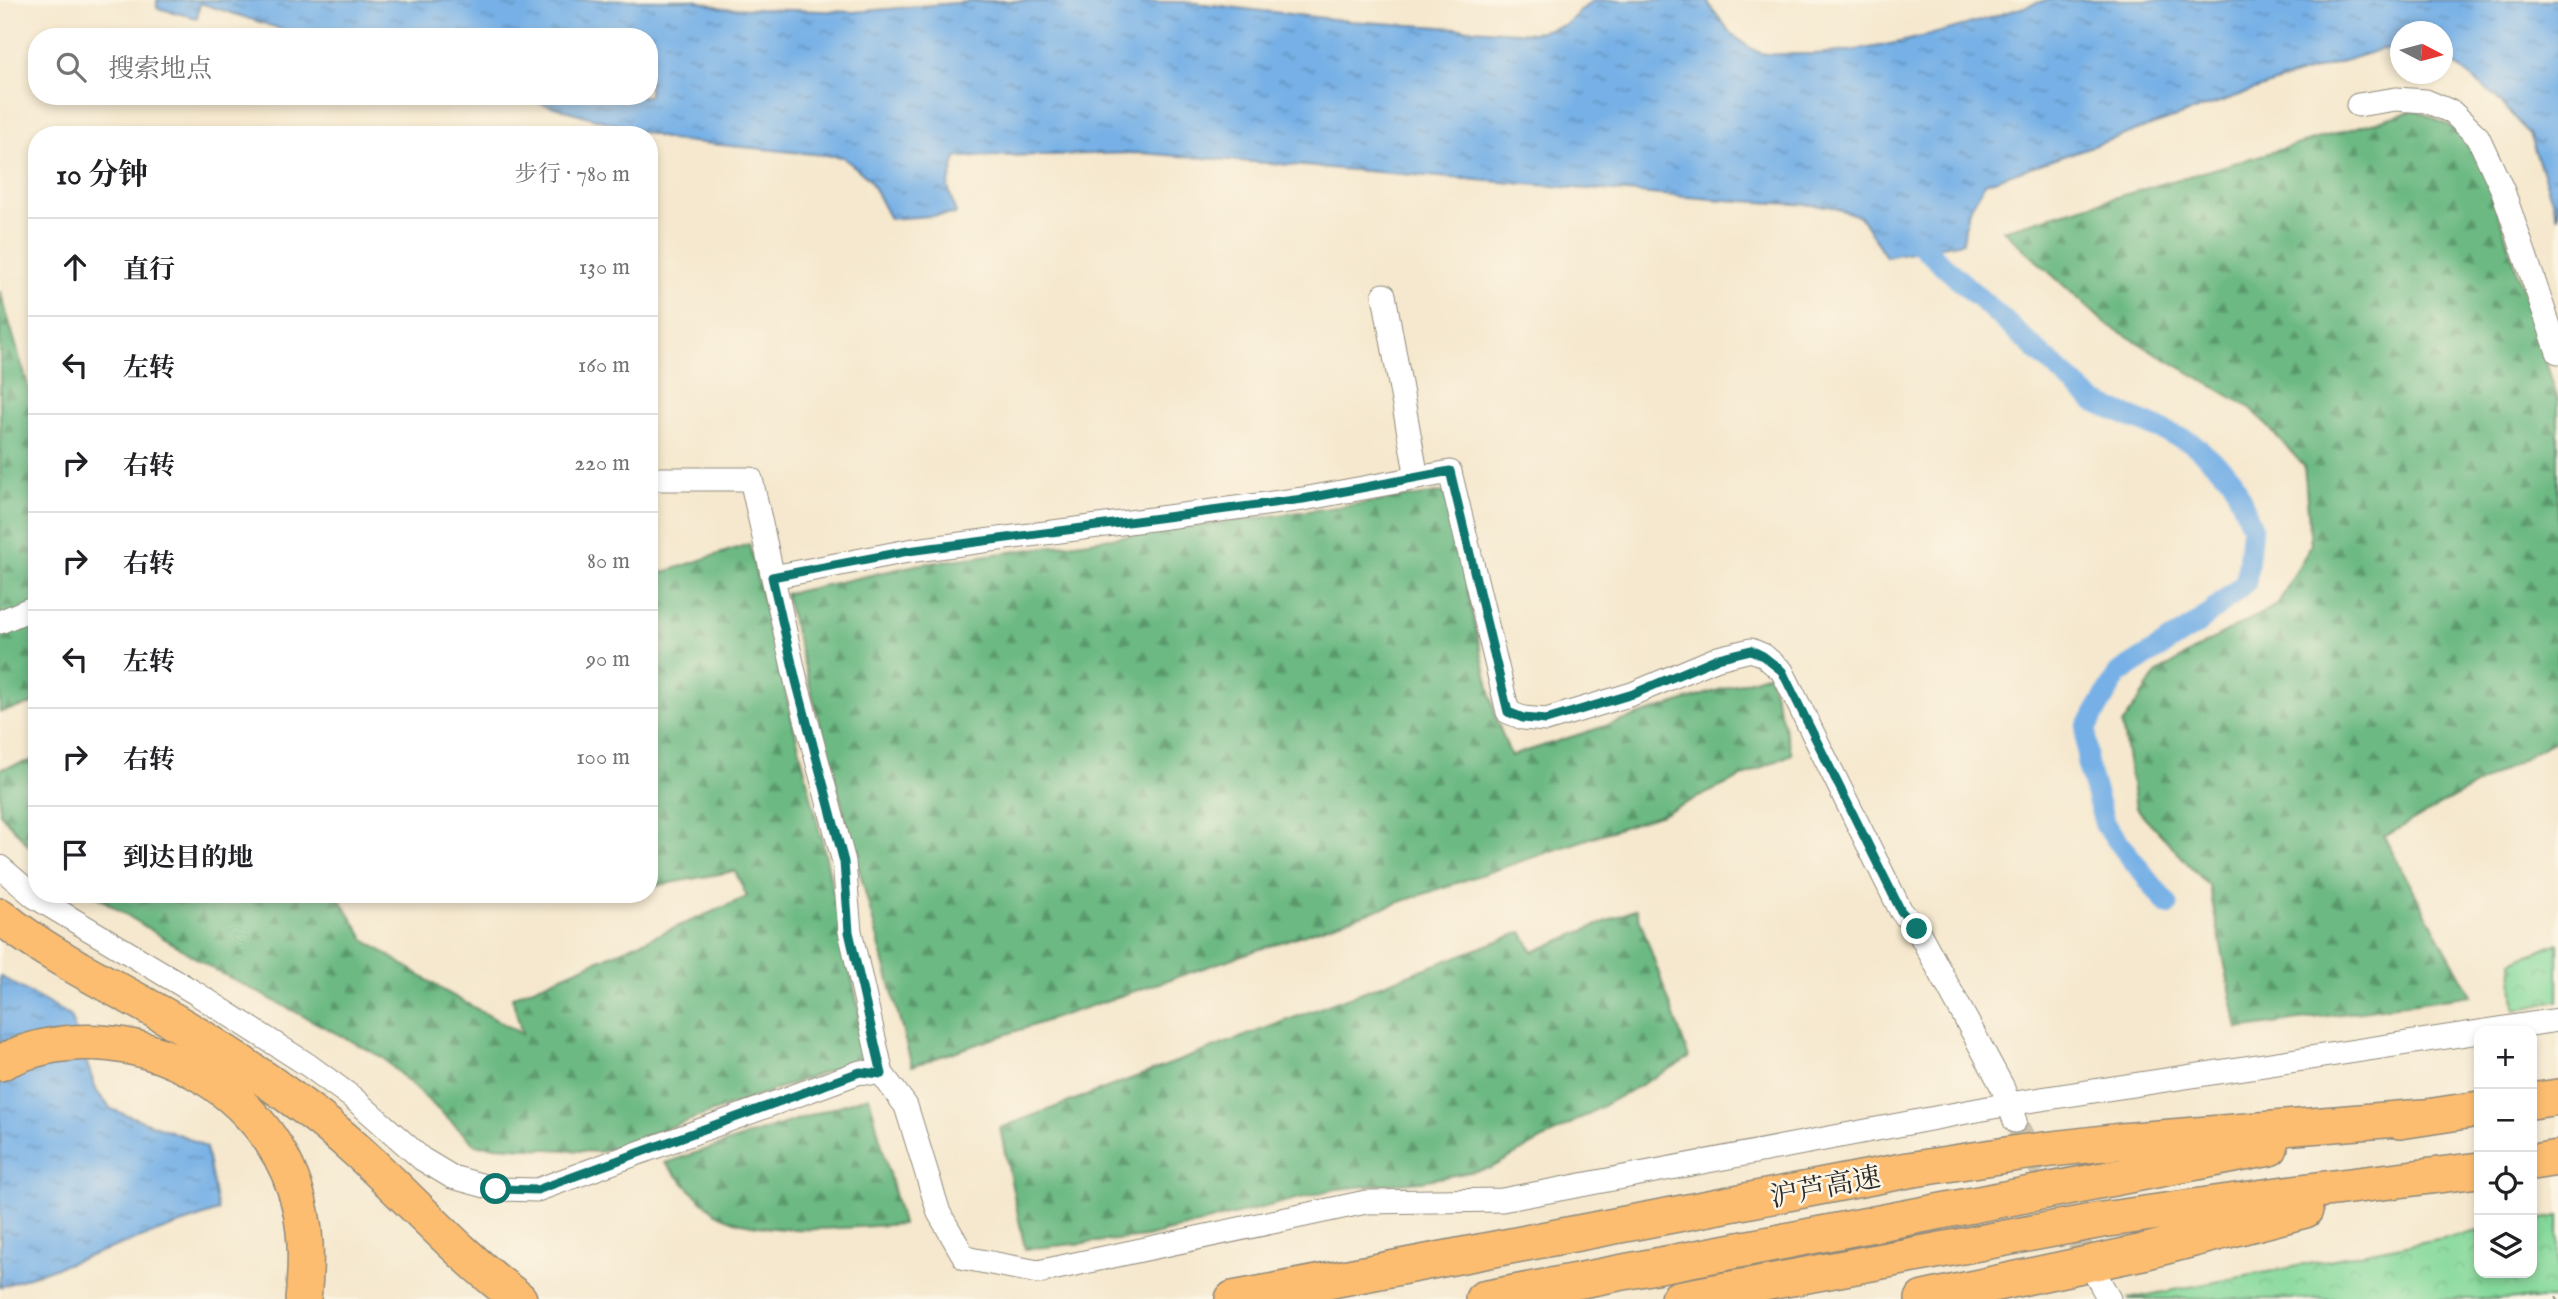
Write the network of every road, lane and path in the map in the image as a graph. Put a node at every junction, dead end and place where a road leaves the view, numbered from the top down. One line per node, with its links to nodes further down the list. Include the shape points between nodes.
1 (2358, 105): 3 (street, via 2396,99 2426,102 2452,112 2478,137 2503,191)
2 (1384, 295): 4 (street)
3 (2558, 352)
4 (1417, 478): 6 (street, via 1303,499 908,551); 19 (street, via 1450,471 1508,712 1546,720 1633,694 1718,658 1751,650 1782,671 1901,911 1917,929)
5 (658, 479): 6 (street, via 751,479)
6 (772, 577): 15 (street, via 844,862 849,932)
7 (28, 610): 8 (street)
8 (0, 622)
9 (0, 867): 10 (street)
10 (28, 891)
11 (45, 903): 15 (street, via 308,1065 354,1098 422,1158 452,1177 496,1189 537,1190 860,1072)
12 (0, 915): 27 (highway, via 55,954 243,1062 310,1111)
13 (2558, 1020): 19 (street)
14 (0, 1063): 26 (highway, via 43,1047 109,1043 145,1049 209,1078 260,1124 295,1187 305,1227)
15 (882, 1074): 19 (street, via 906,1106 939,1213 965,1258 1038,1272 1366,1202 1502,1200)
16 (2558, 1097): 17 (highway)
17 (2537, 1100)
18 (2474, 1109): 20 (highway, 沪芦高速)
19 (2012, 1112)
20 (2423, 1116): 28 (highway, 沪芦高速, via 2120,1141 1908,1170); 29 (highway, 沪芦高速)
21 (2558, 1158): 22 (highway)
22 (2537, 1161)
23 (2474, 1171): 24 (highway)
24 (2440, 1175): 30 (highway, via 2102,1220); 31 (highway, via 2143,1252)
25 (2097, 1277): 32 (street)
26 (303, 1299)
27 (519, 1299)
28 (1233, 1299)
29 (1483, 1299)
30 (1678, 1299)
31 (1923, 1299)
32 (2109, 1299)

